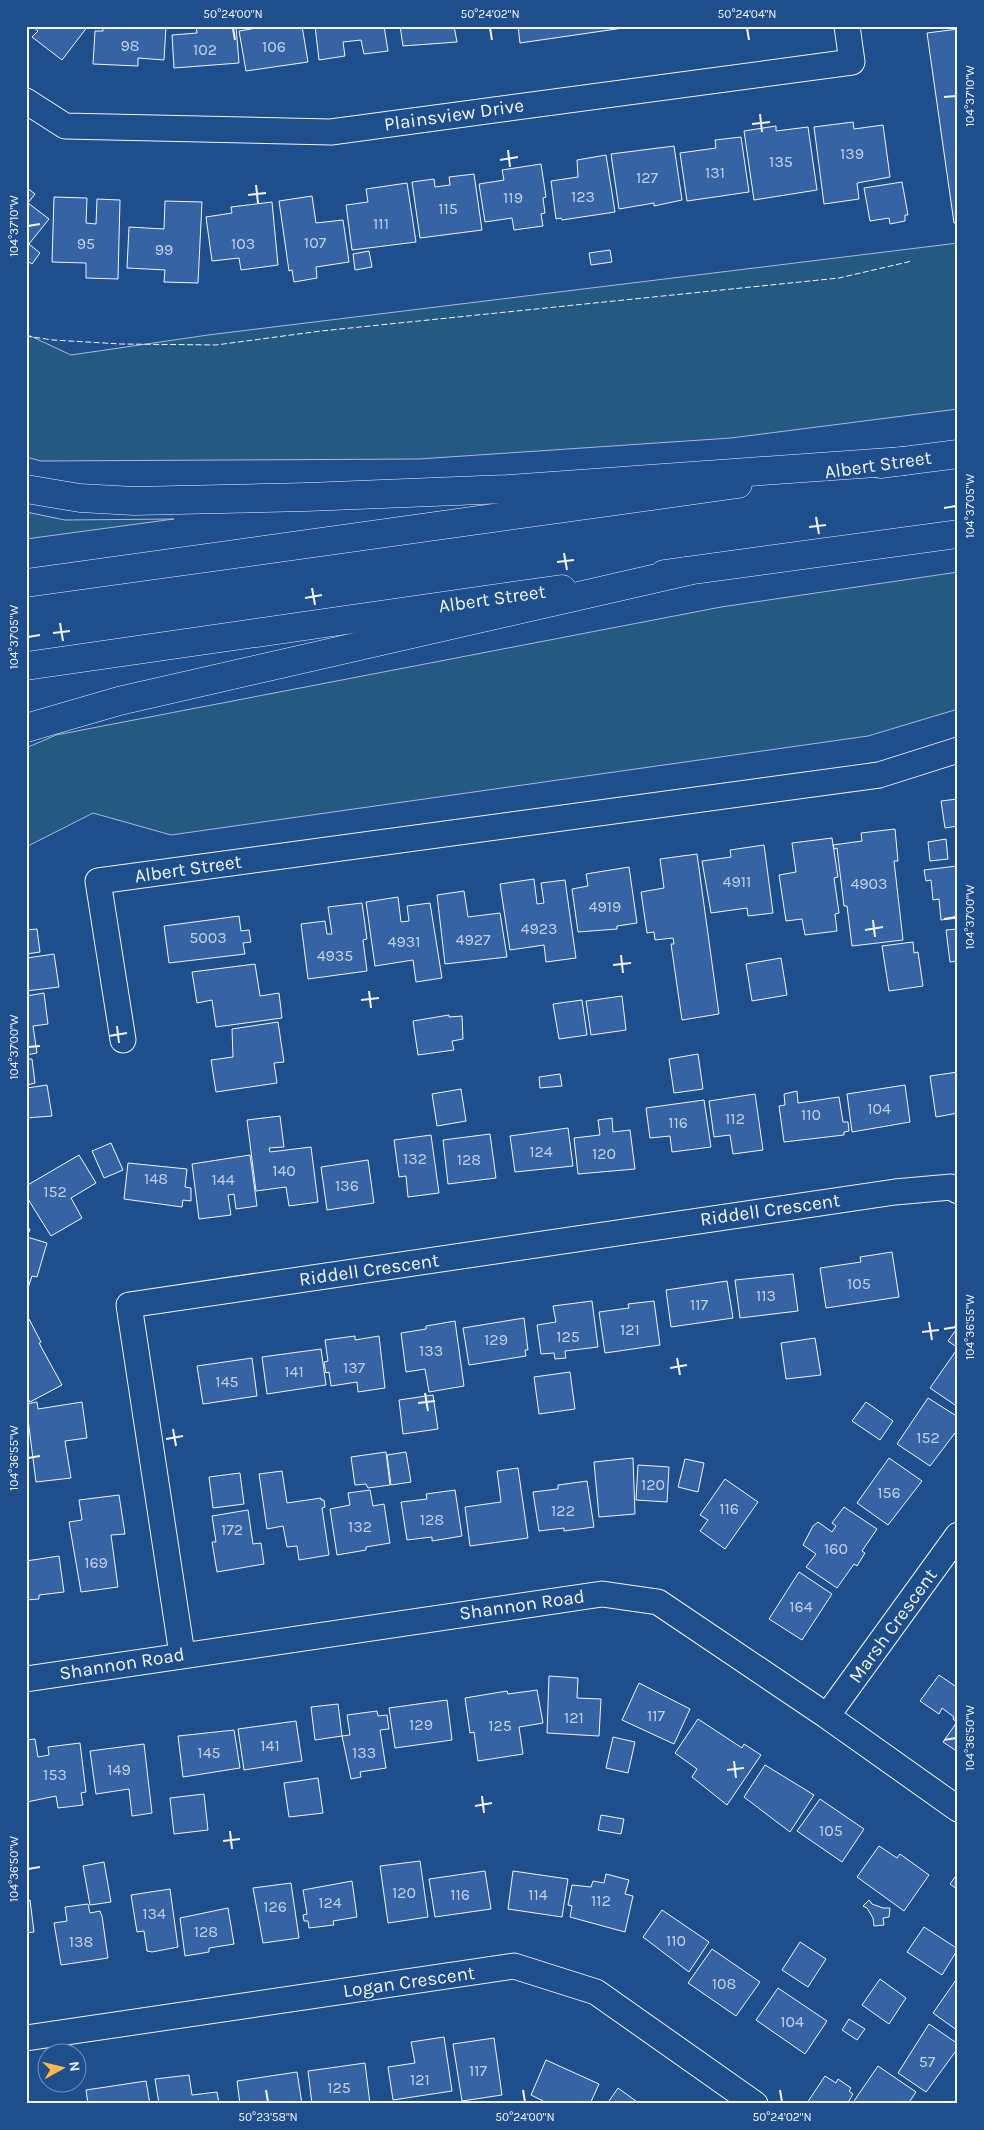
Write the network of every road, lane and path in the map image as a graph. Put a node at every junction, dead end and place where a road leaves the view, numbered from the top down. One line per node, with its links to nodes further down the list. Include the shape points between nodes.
1 (847, 26): 2 (street, Plainsview Drive, via 852,62 332,132 65,126)
2 (26, 101)
3 (958, 454): 4 (main road, Albert Street)
4 (904, 461): 5 (main road, via 506,489 307,497 134,501 80,498); 8 (main road, Albert Street)
5 (26, 489)
6 (958, 534): 7 (main road, Albert Street)
7 (688, 571): 9 (main road, Albert Street); 10 (main road, via 118,701)
8 (26, 583)
9 (26, 666)
10 (26, 728)
11 (958, 750): 12 (street, Albert Street, via 879,775 98,881)
12 (123, 1040)
13 (958, 1191): 15 (street, Riddell Crescent, via 950,1187 895,1192 129,1305)
14 (958, 1535): 17 (street, Marsh Crescent)
15 (182, 1654): 16 (street, Shannon Road); 17 (street, Shannon Road, via 602,1594 658,1602)
16 (26, 1679)
17 (827, 1716): 18 (street, Shannon Road)
18 (958, 1809)
19 (26, 2038): 20 (street, Logan Crescent, via 514,1966 596,1992)
20 (755, 2104)

